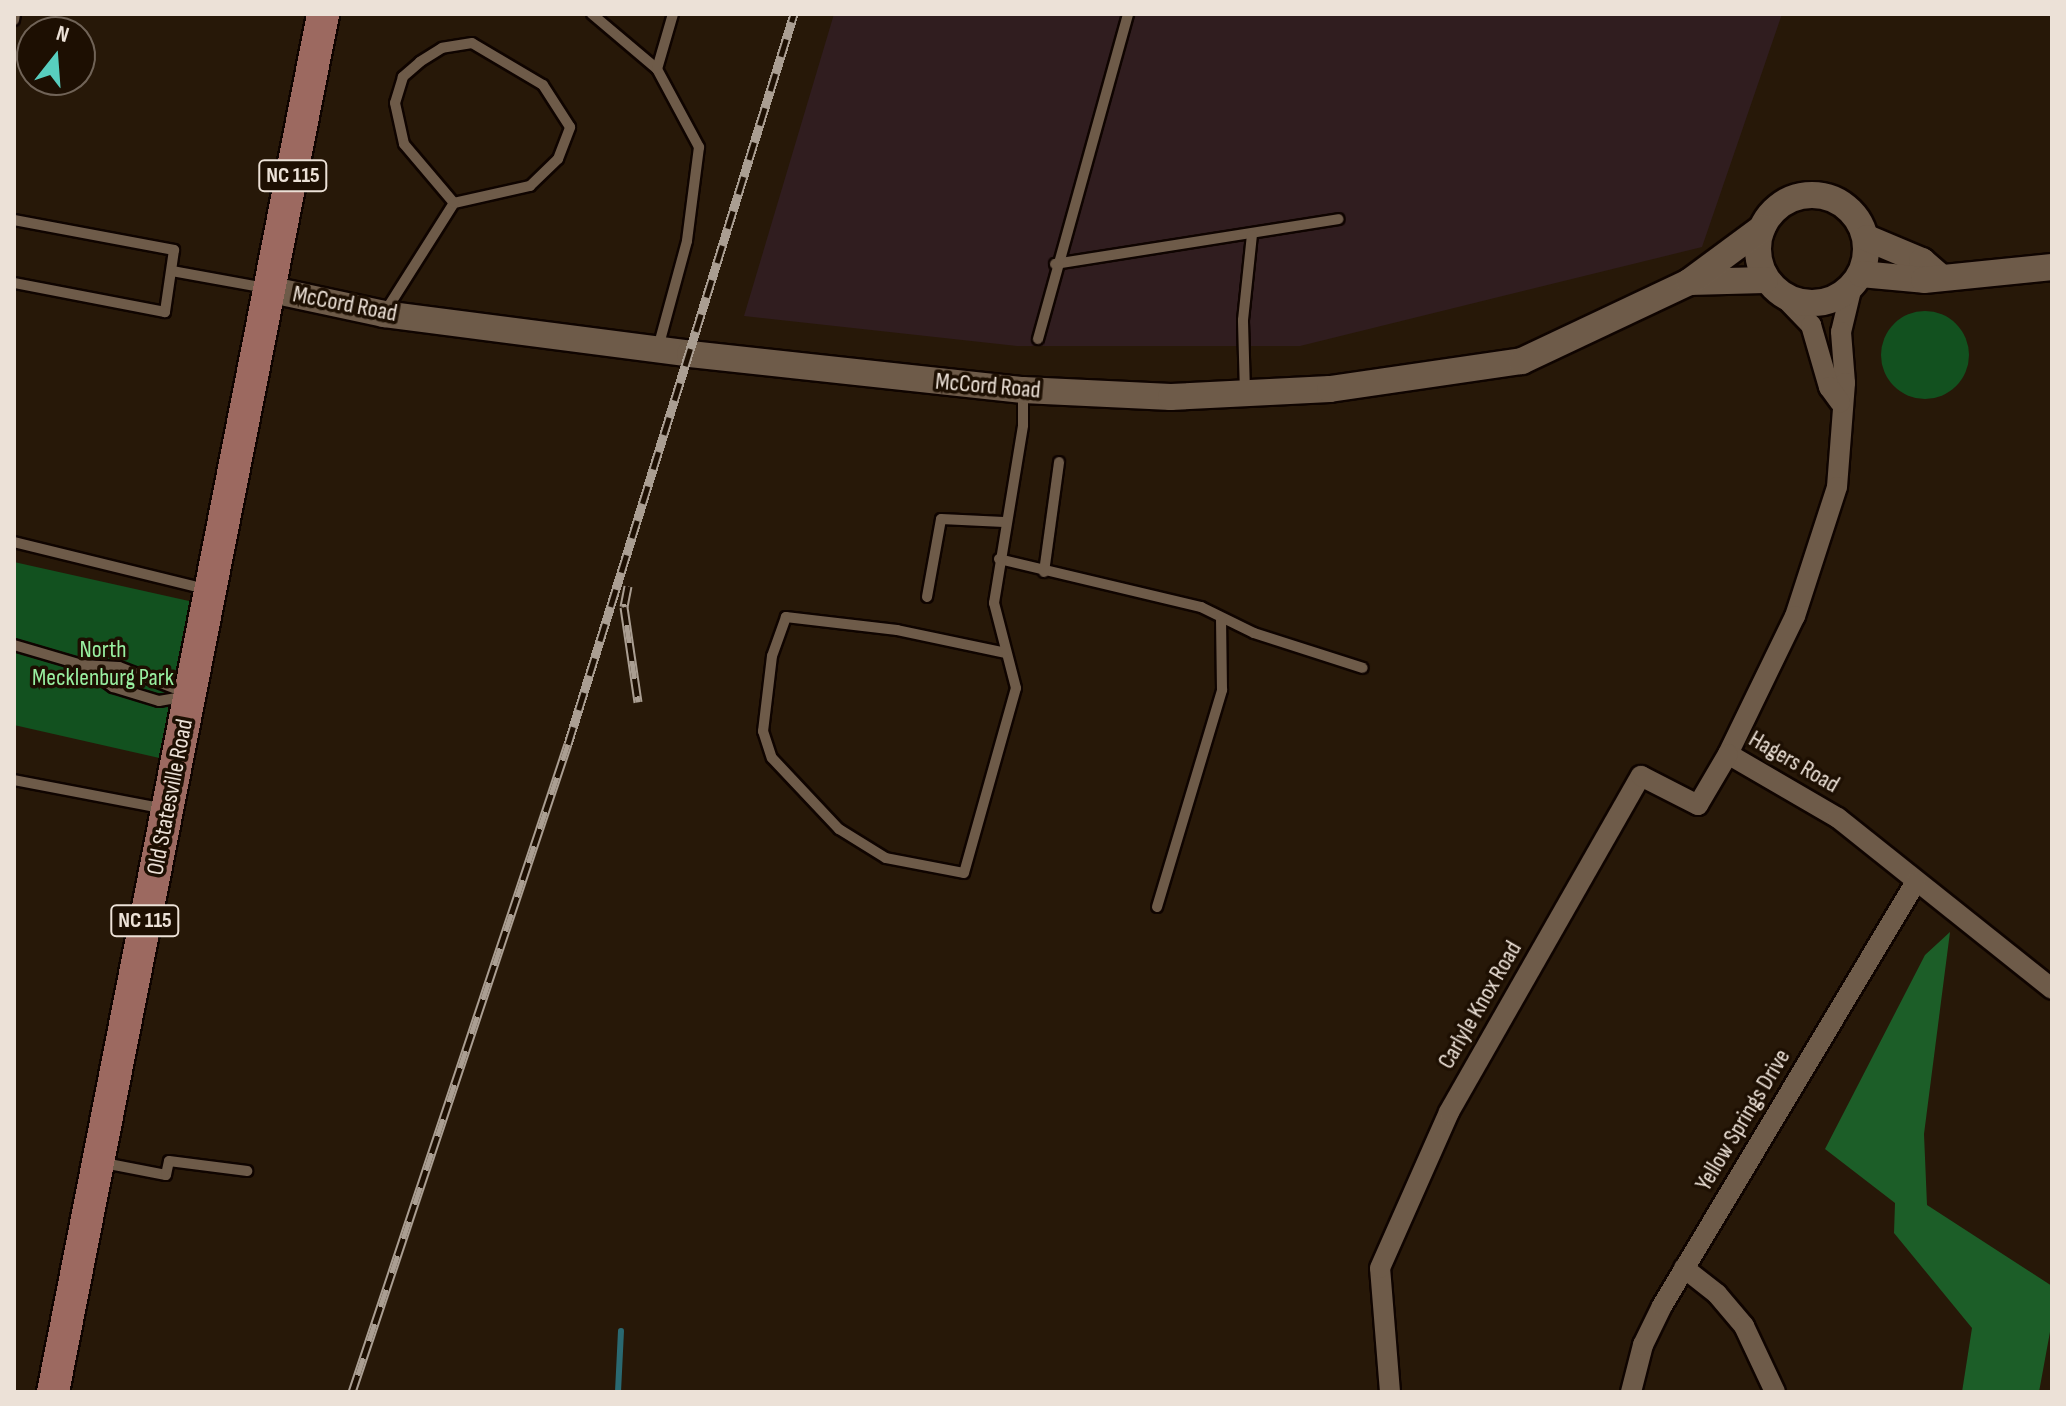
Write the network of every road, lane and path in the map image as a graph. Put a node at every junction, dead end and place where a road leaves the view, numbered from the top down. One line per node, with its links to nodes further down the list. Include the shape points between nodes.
1 (15, 14): 6 (lane)
2 (323, 14): 22 (main road, Old Statesville Road / NC 115)
3 (592, 14): 7 (lane)
4 (673, 14): 7 (lane)
5 (1128, 14): 14 (lane)
6 (14, 20)
7 (657, 69): 25 (lane, via 699,147 687,241)
8 (454, 203): 8 (lane, via 530,186 558,159 570,127 543,85 472,43 442,48 420,62 403,77 395,103 404,144); 23 (lane)
9 (1338, 219): 12 (lane, via 1273,226)
10 (14, 220): 16 (lane, via 174,250)
11 (1762, 228): 13 (street, McCord Road, via 1782,204 1812,195 1850,207); 19 (street, McCord Road); 21 (street, via 1758,258)
12 (1252, 235): 14 (lane); 27 (lane, via 1243,320)
13 (1867, 238): 17 (street, via 1922,261); 18 (street)
14 (1055, 264): 24 (lane)
15 (2052, 267): 17 (street, via 2006,276)
16 (172, 271): 20 (lane, via 165,312); 22 (lane)
17 (1938, 275): 18 (street, via 1924,280)
18 (1856, 280): 21 (street, McCord Road, via 1834,299 1811,304); 28 (street, Hagers Road, via 1841,332 1845,383)
19 (1689, 282): 21 (street, McCord Road); 27 (street, McCord Road, via 1522,361 1330,389)
20 (14, 283)
21 (1774, 288): 28 (street, Hagers Road, via 1811,325 1829,387)
22 (272, 290): 23 (street, McCord Road); 34 (main road, Old Statesville Road / NC 115)
23 (384, 314): 25 (street, McCord Road)
24 (1038, 339)
25 (657, 350): 26 (street, McCord Road)
26 (1023, 390): 27 (street, McCord Road, via 1106,396); 30 (lane, via 1023,425)
27 (1245, 393)
28 (1840, 402): 42 (street, Hagers Road, via 1843,436 1837,487 1817,554 1762,693)
29 (1059, 462): 33 (lane)
30 (1004, 522): 32 (lane); 35 (lane, via 941,519)
31 (14, 542): 34 (lane)
32 (999, 559): 33 (lane); 38 (lane, via 994,603)
33 (1044, 572): 36 (lane, via 1201,607)
34 (210, 590): 41 (main road, Old Statesville Road / NC 115)
35 (927, 597)
36 (1221, 619): 40 (lane); 46 (lane, via 1222,690)
37 (14, 645): 39 (lane)
38 (1006, 653): 38 (lane, via 897,630 786,617 772,656 763,731 772,758 839,829 886,858 964,873 1016,688)
39 (82, 665): 41 (lane, via 119,667); 41 (lane, via 113,687 159,701)
40 (1363, 668)
41 (190, 695): 44 (main road, Old Statesville Road / NC 115)
42 (1728, 754): 45 (street, Hagers Road, via 1814,800); 52 (street, Carlyle Knox Road, via 1698,805 1641,776 1449,1112 1380,1268)
43 (14, 780): 44 (lane)
44 (167, 809): 48 (main road, Old Statesville Road / NC 115)
45 (1916, 882): 47 (street, Hagers Road); 50 (street, Yellow Springs Drive)
46 (1157, 907)
47 (2052, 989)
48 (98, 1162): 49 (lane, via 166,1175 169,1161); 51 (main road, Old Statesville Road / NC 115)
49 (247, 1171)
50 (1684, 1268): 53 (street, Yellow Springs Drive, via 1651,1325); 54 (street, via 1717,1294 1744,1326)
51 (53, 1392)
52 (1390, 1392)
53 (1631, 1392)
54 (1775, 1392)

